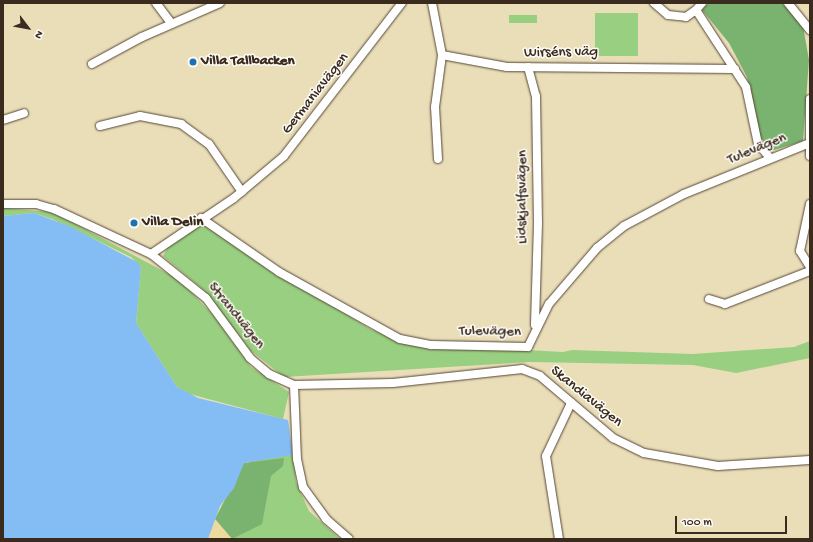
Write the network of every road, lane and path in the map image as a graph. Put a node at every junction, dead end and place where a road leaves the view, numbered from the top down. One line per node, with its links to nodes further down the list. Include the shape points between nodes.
1 (156, 3): 9 (street)
2 (220, 3): 9 (street)
3 (402, 3): 23 (street, Germaniavägen, via 302,135)
4 (432, 3): 11 (street)
5 (654, 3): 8 (street, via 668,15 686,17)
6 (702, 3): 8 (street)
7 (788, 3): 10 (street)
8 (696, 10): 14 (street)
9 (172, 24): 12 (street)
10 (810, 30)
11 (442, 55): 13 (street, Wirséns väg, via 507,67); 22 (street, via 435,107)
12 (92, 64)
13 (528, 67): 14 (street, Wirséns väg); 33 (street, Lidskjalfsvägen, via 536,96 538,223)
14 (735, 68): 21 (street, via 746,87 758,144)
15 (810, 99): 19 (street)
16 (24, 113): 17 (street)
17 (3, 120)
18 (100, 126): 23 (street, via 140,116 181,124 209,144)
19 (807, 144): 20 (street); 21 (street, Tulevägen)
20 (810, 156)
21 (770, 158): 33 (street, Tulevägen, via 684,194 624,226 576,271)
22 (438, 159)
23 (242, 192): 26 (street, Germaniavägen)
24 (3, 204): 27 (street, Strandvägen, via 36,204 54,209)
25 (810, 204): 28 (street, via 800,251)
26 (201, 218): 27 (street, Germaniavägen); 33 (street, Tulevägen, via 279,272 400,339 431,345 528,347)
27 (151, 254): 34 (street, Strandvägen, via 206,298 250,358 269,374)
28 (810, 267)
29 (810, 270): 31 (street)
30 (709, 299): 31 (street)
31 (725, 304): 32 (street)
32 (715, 309)
33 (534, 328)
34 (294, 385): 35 (street, Skandiavägen, via 393,383 522,370 540,376); 37 (street, via 297,458 303,487 326,519)
35 (571, 403): 36 (street, Skandiavägen, via 629,447 682,462 755,466); 38 (street, via 546,456)
36 (810, 460)
37 (349, 539)
38 (559, 539)

